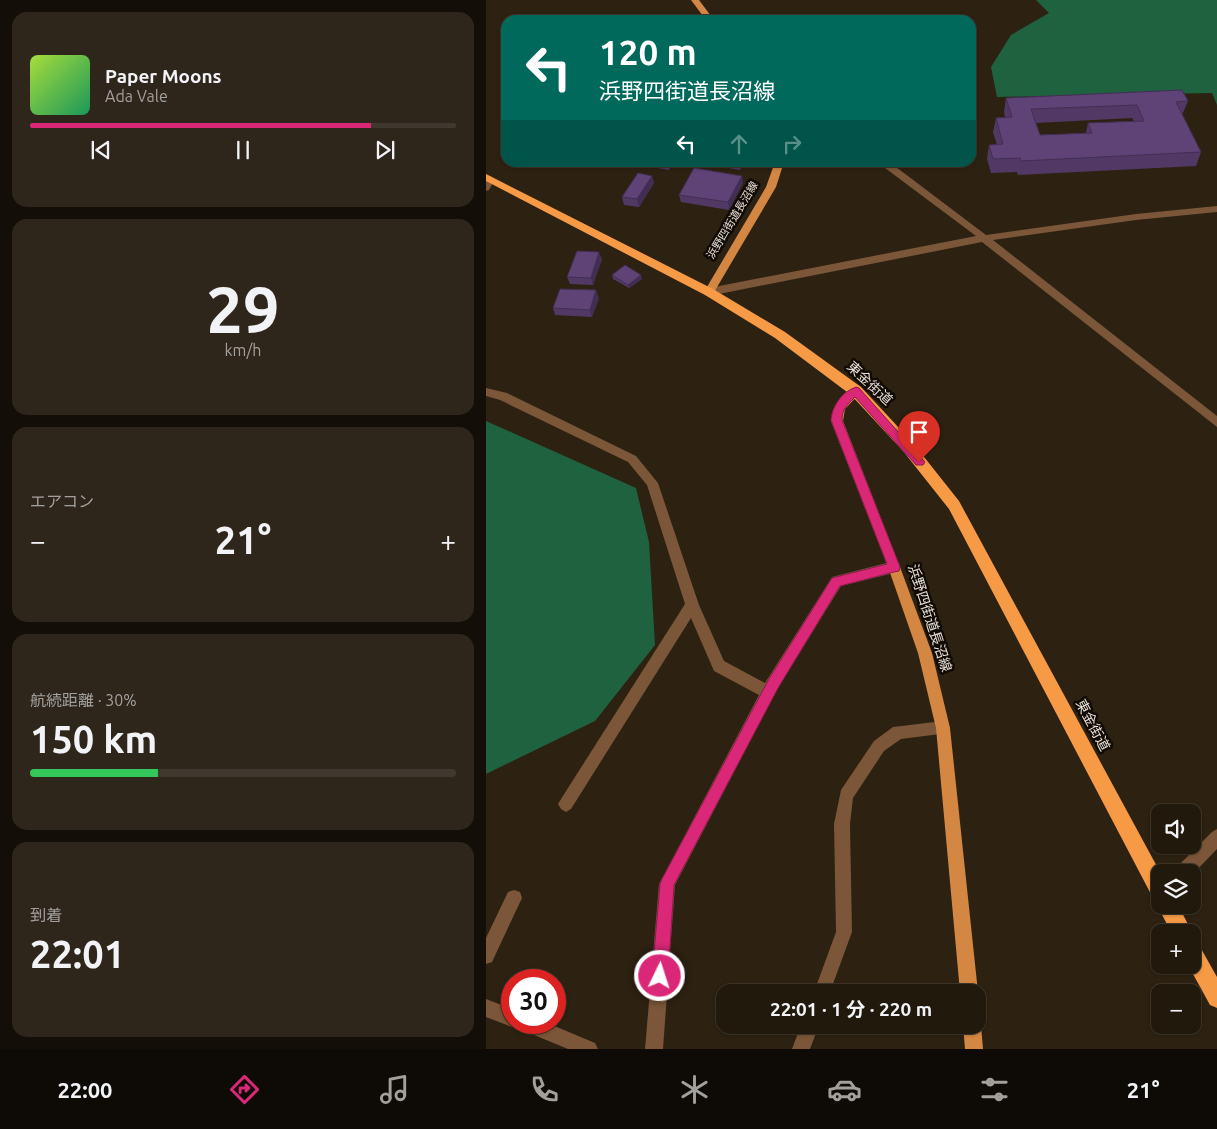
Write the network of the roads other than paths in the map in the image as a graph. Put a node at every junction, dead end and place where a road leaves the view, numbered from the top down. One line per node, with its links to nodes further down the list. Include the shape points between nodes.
1 (695, 0): 2 (main road)
2 (706, 15)
3 (778, 167): 8 (main road, 浜野四街道長沼線, via 771,187)
4 (888, 167): 7 (street)
5 (487, 182): 8 (highway, 東金街道)
6 (1217, 209): 7 (street)
7 (984, 238): 8 (street); 11 (street)
8 (709, 292): 9 (highway, 東金街道, via 780,335)
9 (856, 391): 12 (main road, 浜野四街道長沼線, via 840,407 837,420); 19 (highway, 東金街道, via 908,447 954,505)
10 (486, 392): 13 (street, via 503,396 632,459 652,482)
11 (1217, 423)
12 (894, 567): 14 (street, via 837,582); 15 (main road, 浜野四街道長沼線, via 925,653)
13 (692, 605): 14 (street, via 719,666); 16 (street)
14 (768, 692): 32 (street, via 667,884)
15 (943, 728): 23 (street, via 898,732 879,746 846,795 842,824 844,932); 24 (main road, 浜野四街道長沼線)
16 (566, 804)
17 (1217, 837): 18 (street)
18 (1192, 864)
19 (1151, 874)
20 (514, 898): 21 (street)
21 (486, 956)
22 (1201, 969): 25 (highway)
23 (825, 984)
24 (968, 984)
25 (1217, 998)
26 (486, 1008): 27 (street)
27 (501, 1014)
28 (553, 1034): 31 (street)
29 (807, 1034): 33 (street)
30 (973, 1034): 34 (main road)
31 (590, 1049)
32 (654, 1049)
33 (801, 1049)
34 (974, 1049)

